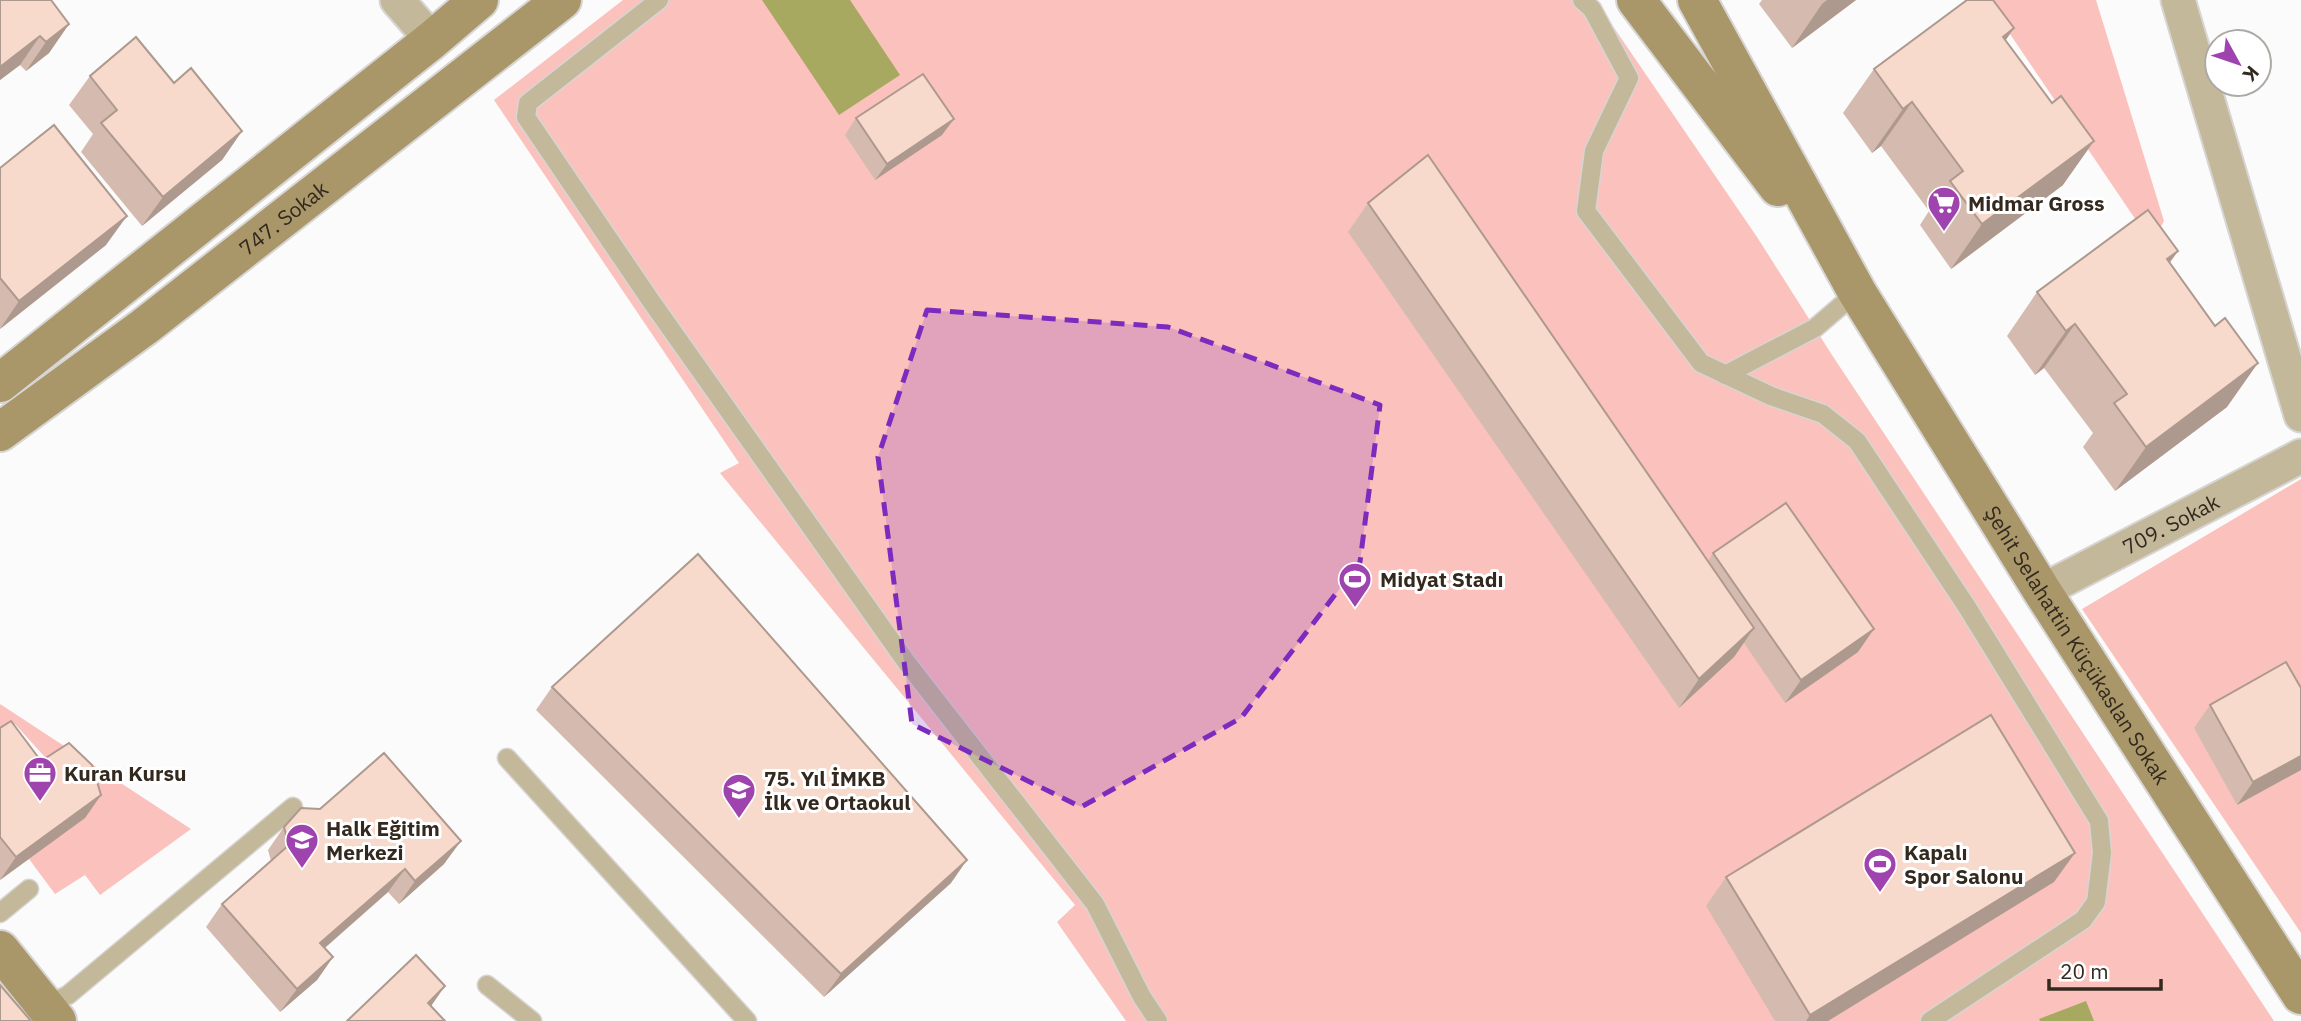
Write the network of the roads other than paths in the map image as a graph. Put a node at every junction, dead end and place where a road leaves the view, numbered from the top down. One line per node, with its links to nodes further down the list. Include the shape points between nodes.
1 (397, 0): 9 (street)
2 (479, 0): 9 (street)
3 (562, 0): 14 (street, 747. Sokak, via 144,327)
4 (659, 0): 27 (lane, via 528,103 526,117 907,663 1095,904)
5 (1582, 0): 11 (lane, via 1592,9 1629,78 1594,151 1586,211 1702,363)
6 (1636, 0): 10 (street, Şehit Selahattin Küçükaslan Sokak)
7 (1697, 0): 10 (street, Şehit Selahattin Küçükaslan Sokak)
8 (2178, 0): 13 (street)
9 (432, 40): 12 (street)
10 (1857, 292): 11 (lane, via 1815,328); 16 (street, Şehit Selahattin Küçükaslan Sokak)
11 (1726, 375): 28 (lane, via 1823,414 1857,441 1967,607 2099,821 2102,853 2096,902 2083,920)
12 (0, 383)
13 (2301, 415)
14 (0, 432)
15 (2301, 456): 16 (street, 709. Sokak)
16 (2042, 591): 23 (street, Şehit Selahattin Küçükaslan Sokak)
17 (507, 758): 26 (lane)
18 (293, 807): 24 (lane)
19 (29, 889): 20 (lane)
20 (0, 913)
21 (0, 950): 24 (street)
22 (487, 985): 25 (lane)
23 (2301, 995)
24 (51, 1014)
25 (532, 1021)
26 (747, 1021)
27 (1158, 1021)
28 (1930, 1021)

